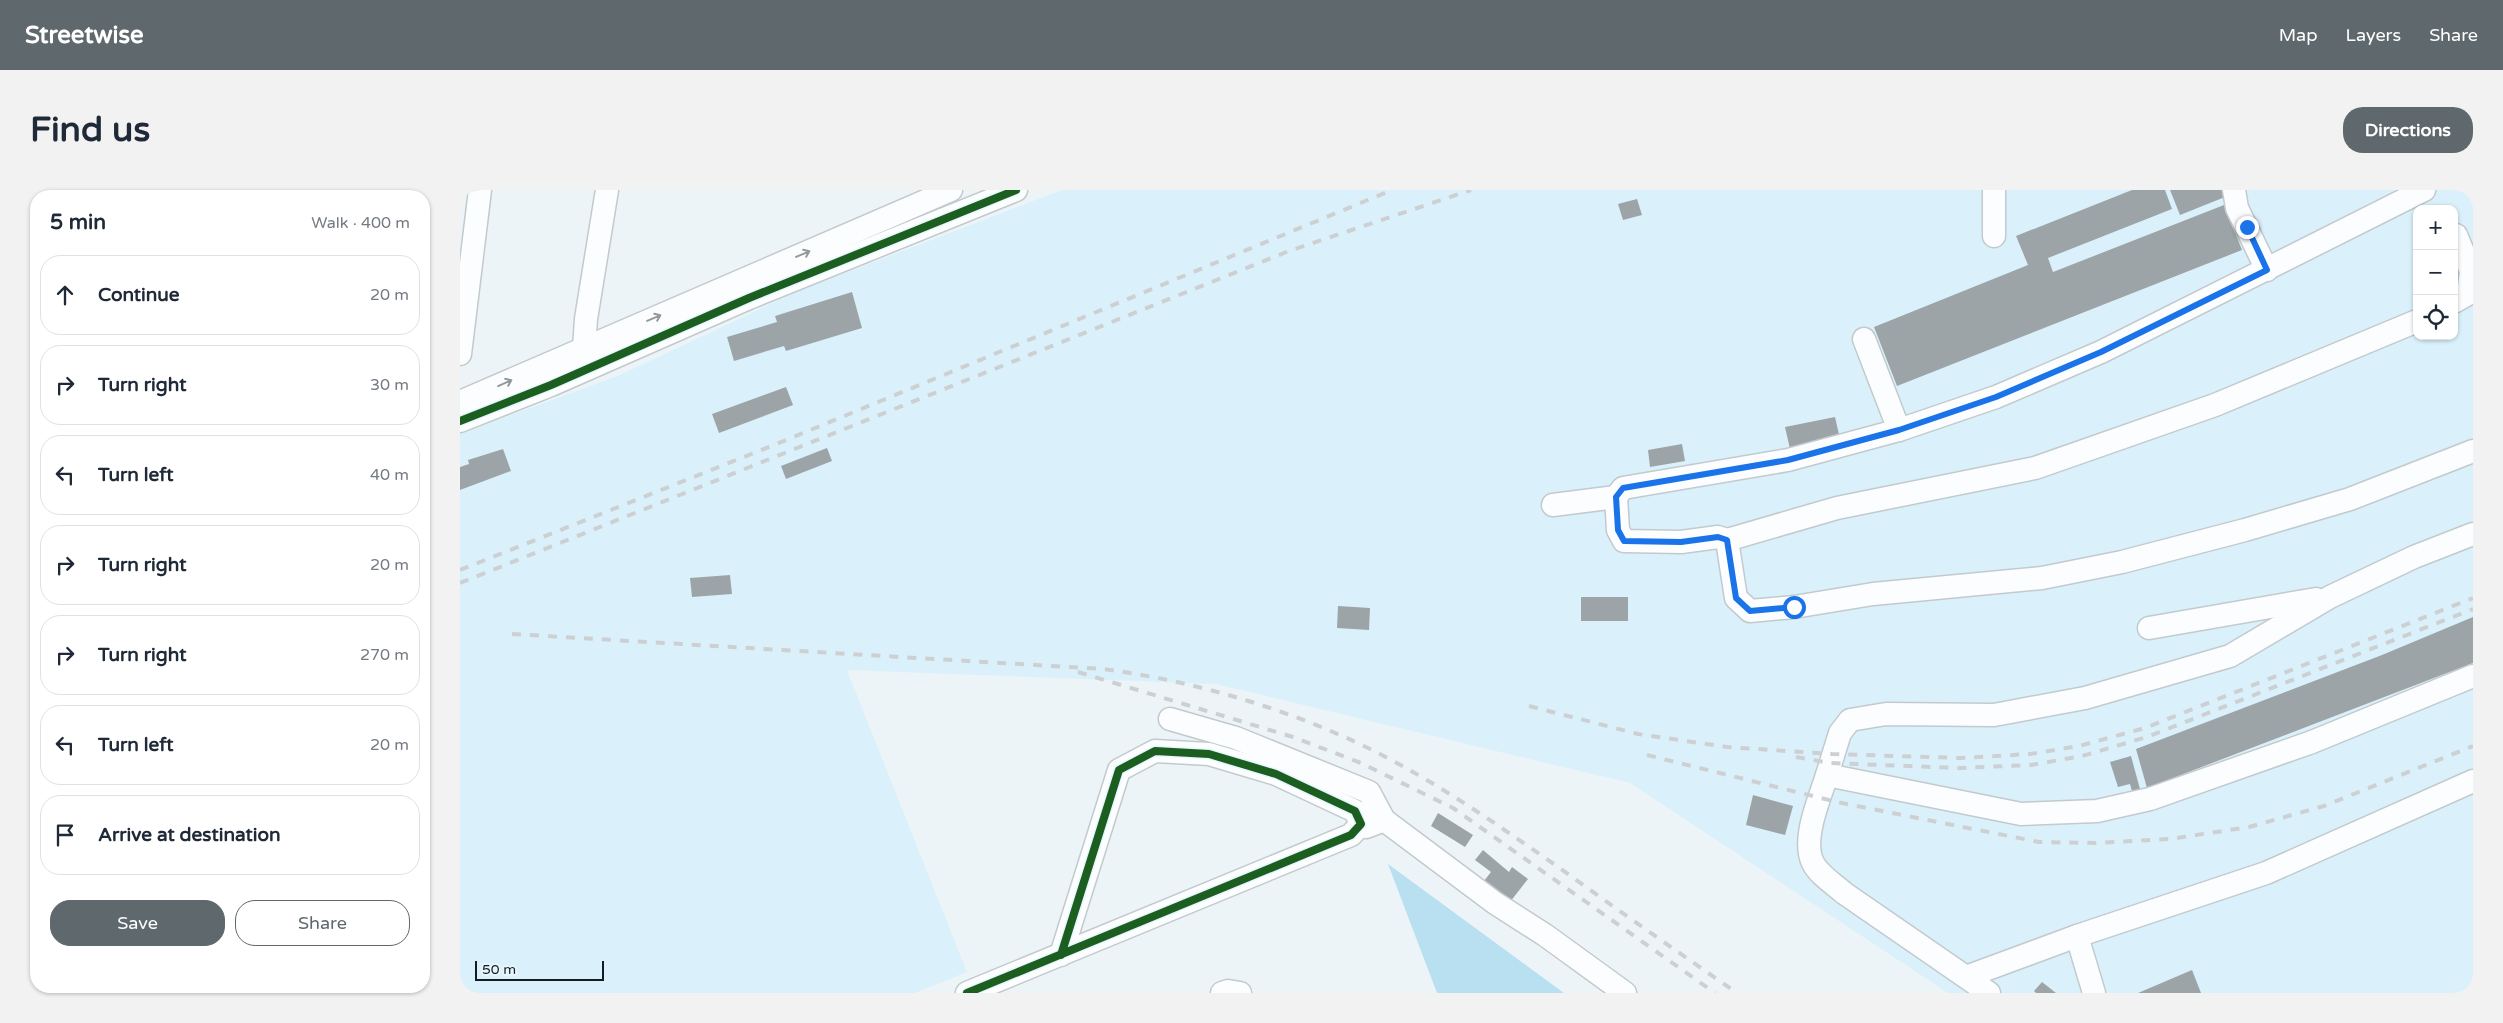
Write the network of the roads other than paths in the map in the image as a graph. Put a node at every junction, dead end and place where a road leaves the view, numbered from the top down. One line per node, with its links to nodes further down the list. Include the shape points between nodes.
1 (480, 190): 15 (street)
2 (607, 190): 16 (street, via 586,319)
3 (1016, 190): 8 (street)
4 (1994, 190): 9 (street)
5 (2234, 190): 11 (street, via 2237,208)
6 (2424, 190): 11 (street)
7 (944, 191): 8 (street); 16 (street, one-way to 7)
8 (946, 218): 16 (street, via 749,298)
9 (1994, 236)
10 (2458, 240): 12 (street, via 2471,271 2468,294)
11 (2267, 270): 19 (street, via 2084,359 1996,397)
12 (2458, 300)
13 (2413, 323): 24 (street, via 2214,405 2035,468 1837,508)
14 (1864, 339): 19 (street)
15 (460, 354)
16 (586, 359): 17 (street, one-way to 16); 18 (street)
17 (460, 402)
18 (460, 421)
19 (1899, 430): 21 (street, via 1788,460 1623,488)
20 (2473, 451): 24 (street, via 2350,499 2245,530 2122,562 2042,578 1873,594 1750,611 1736,598)
21 (1616, 497): 22 (street); 24 (street, via 1618,530 1624,541 1681,542 1718,537)
22 (1553, 505)
23 (2473, 534): 25 (street, via 2414,557)
24 (1727, 540)
25 (2330, 597): 26 (street); 29 (street, via 2230,656 2085,698 1994,714 1886,714 1850,720 1840,733)
26 (2149, 628)
27 (2473, 676): 29 (street, via 2312,742 2150,798 2097,811 2021,814)
28 (1170, 719): 31 (street, via 1236,738 1370,792)
29 (1828, 775): 35 (street, via 1814,814 1809,848 1813,863 1844,893)
30 (2473, 781): 33 (street, via 2266,874)
31 (1384, 820): 32 (street, via 1366,827); 39 (street)
32 (1361, 824): 34 (street, via 1351,835); 34 (street, via 1355,811 1276,774 1209,754 1155,751 1119,770)
33 (2077, 936): 35 (street); 41 (street)
34 (1061, 954): 36 (street)
35 (1966, 977): 40 (street)
36 (967, 993)
37 (1222, 993): 38 (street)
38 (1240, 993)
39 (1625, 993)
40 (1989, 993)
41 (2094, 993)

